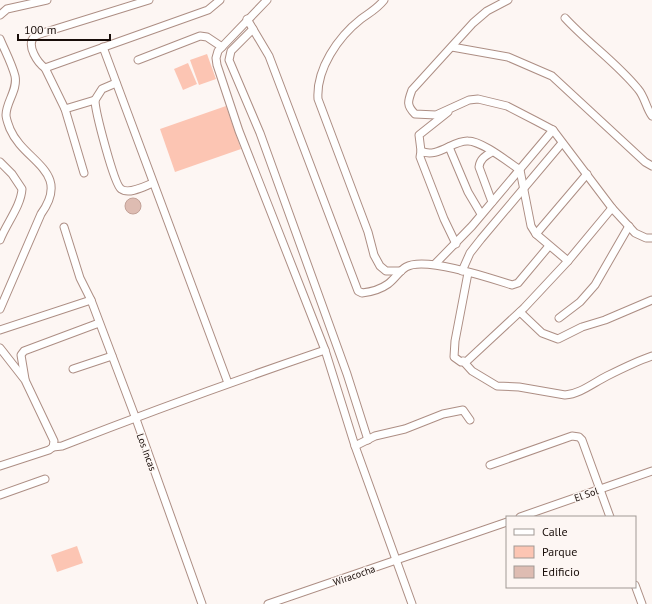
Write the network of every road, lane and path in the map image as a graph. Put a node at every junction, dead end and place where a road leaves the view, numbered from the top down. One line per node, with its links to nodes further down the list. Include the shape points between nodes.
1 (47, 0): 7 (street, via 7,9)
2 (149, 0): 16 (street, via 35,36 31,41 31,47)
3 (220, 0): 12 (street, via 208,10)
4 (266, 0): 9 (street)
5 (384, 0): 46 (street, via 378,8 346,33 335,48 317,85 318,98 368,232 374,256 386,271)
6 (508, 0): 14 (street, via 487,11)
7 (0, 15)
8 (565, 18): 21 (street, via 640,90)
9 (247, 19): 10 (street); 13 (street)
10 (253, 29): 46 (street, via 269,56 355,286 362,293 373,292 389,284); 66 (street, via 231,51 229,60 263,140)
11 (0, 39): 50 (street, via 15,76 6,115 11,131 20,145 46,171 51,185 49,203 41,214)
12 (103, 47): 16 (street); 17 (street)
13 (222, 47): 15 (street, via 207,37 200,36); 57 (street, via 216,58 239,131)
14 (452, 47): 20 (street, via 412,90 408,102 414,114 436,115); 28 (street, via 508,57 552,76)
15 (138, 60)
16 (45, 68): 19 (street)
17 (116, 83): 18 (street, via 102,89); 32 (street)
18 (95, 100): 19 (street); 32 (street, via 116,183 121,189 131,191)
19 (65, 109): 30 (street)
20 (450, 110): 22 (street, via 469,100 478,99 507,106); 25 (street, via 419,135)
21 (652, 116)
22 (553, 130): 23 (street); 29 (street)
23 (562, 143): 31 (street); 33 (street)
24 (449, 147): 25 (street, via 432,153); 26 (street, via 468,140 477,142); 36 (street, via 468,192)
25 (421, 151): 42 (street, via 420,157)
26 (492, 152): 29 (street); 34 (street, via 485,156 479,167)
27 (0, 162): 41 (street, via 22,189 19,202 5,225)
28 (652, 166)
29 (520, 170): 33 (street); 34 (street)
30 (84, 173)
31 (587, 174): 35 (street); 39 (street)
32 (153, 183): 63 (street)
33 (525, 187): 39 (street, via 531,226); 47 (street, via 470,253)
34 (492, 202): 36 (street)
35 (612, 208): 37 (street); 44 (street)
36 (481, 214): 42 (street)
37 (629, 226): 40 (street, via 635,233); 53 (street, via 595,284 580,302)
38 (64, 227): 48 (street, Los Incas, via 80,278)
39 (536, 234): 43 (street)
40 (652, 238)
41 (0, 240)
42 (456, 244): 45 (street)
43 (549, 246): 44 (street); 47 (street, via 518,283 512,285)
44 (568, 262): 52 (street)
45 (435, 264): 46 (street, via 415,264); 47 (street)
46 (401, 271)
47 (465, 272): 60 (street, via 454,357)
48 (91, 300): 54 (street, Los Incas); 55 (street)
49 (652, 300): 52 (street, via 558,339 542,334)
50 (2, 301): 51 (street)
51 (0, 309)
52 (520, 312): 60 (street, via 467,361)
53 (559, 318)
54 (99, 322): 58 (street, Los Incas); 62 (street, via 24,351 21,355)
55 (0, 330)
56 (0, 348): 62 (street)
57 (326, 350): 63 (street); 67 (street)
58 (112, 356): 61 (street); 64 (street, Los Incas)
59 (652, 356): 60 (street, via 606,376 583,390 565,395 497,386 472,371)
60 (463, 361)
61 (73, 369)
62 (25, 380): 68 (street, via 54,441)
63 (228, 383): 64 (street)
64 (136, 419): 68 (street); 80 (street, Los Incas)
65 (470, 420): 66 (street, via 463,410 456,411)
66 (368, 440): 67 (street)
67 (355, 446): 78 (street)
68 (53, 447): 70 (street)
69 (490, 465): 73 (street, via 577,436 582,440)
70 (0, 466)
71 (652, 471): 73 (street, El Sol)
72 (45, 479): 74 (street)
73 (599, 489): 75 (street, El Sol); 76 (street)
74 (0, 495)
75 (523, 516)
76 (610, 516)
77 (506, 522): 78 (street)
78 (396, 561): 81 (street, Wiracocha); 82 (street)
79 (636, 588): 83 (street)
80 (202, 604)
81 (268, 604)
82 (412, 604)
83 (642, 604)

